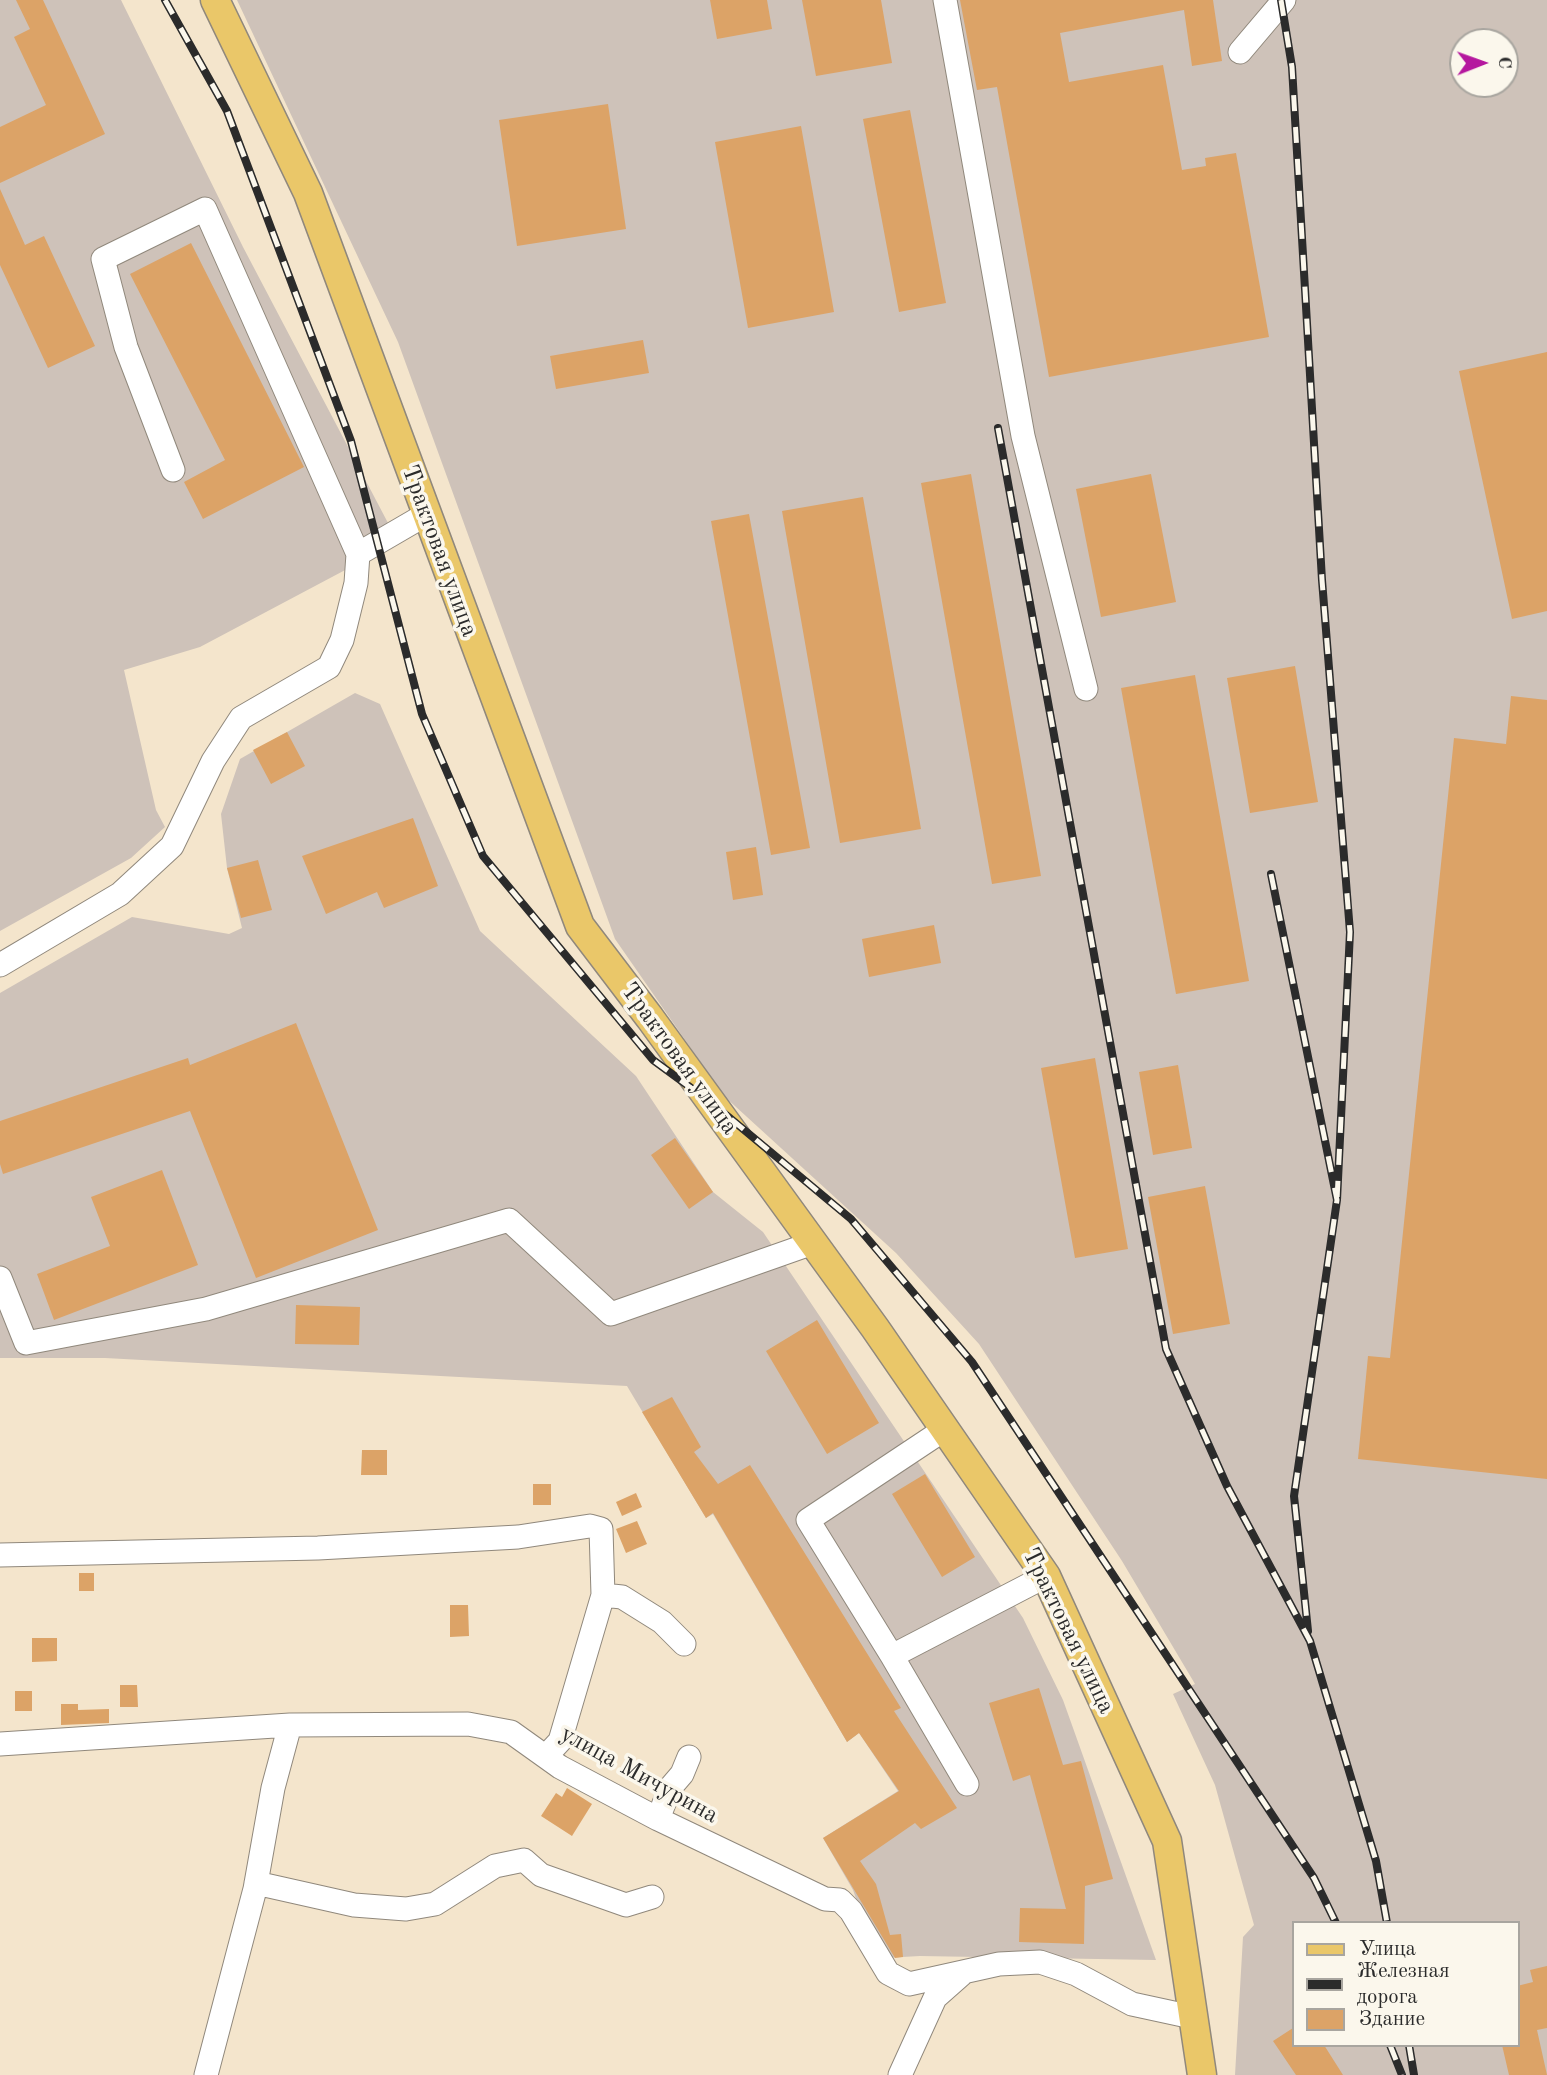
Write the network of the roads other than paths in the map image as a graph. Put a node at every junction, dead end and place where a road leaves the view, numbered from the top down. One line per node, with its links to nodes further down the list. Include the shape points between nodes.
1 (215, 0): 6 (main road, Трактовая улица, via 308,193)
2 (946, 0): 8 (street, via 1023,436)
3 (1284, 0): 4 (street)
4 (1240, 52)
5 (173, 470): 7 (street, via 126,347 103,259 205,209)
6 (425, 515): 7 (street); 10 (main road, Трактовая улица, via 580,926)
7 (358, 554): 9 (street, via 342,640 329,667 241,718 213,761 172,846 120,894)
8 (1086, 689)
9 (0, 965)
10 (813, 1243): 11 (street, via 611,1314 509,1220 206,1309 26,1343); 12 (main road, Трактовая улица)
11 (0, 1278)
12 (945, 1429): 14 (main road, Трактовая улица); 17 (street, via 808,1520)
13 (0, 1555): 15 (street, via 318,1548 518,1537 590,1526 601,1530 604,1540)
14 (1046, 1576): 17 (street); 27 (main road, Трактовая улица, via 1167,1842)
15 (603, 1595): 16 (street, via 622,1597 662,1622); 20 (street, via 560,1741)
16 (684, 1644)
17 (892, 1656): 22 (street)
18 (290, 1725): 19 (street, улица Мичурина); 20 (street, улица Мичурина, via 468,1724 511,1732); 24 (street)
19 (0, 1744)
20 (547, 1755): 23 (street, улица Мичурина)
21 (689, 1757): 23 (street)
22 (967, 1784)
23 (658, 1819): 26 (street, улица Мичурина, via 825,1899 839,1900 851,1911 888,1973 909,1983)
24 (256, 1883): 25 (street, via 354,1905 406,1909 435,1904 495,1866 524,1860 541,1875 626,1905); 28 (street)
25 (652, 1897)
26 (964, 1973): 27 (street, улица Мичурина, via 999,1964 1040,1962 1076,1974 1132,2004); 29 (street, via 935,1998)
27 (1192, 2017): 30 (main road, Трактовая улица)
28 (206, 2075)
29 (900, 2075)
30 (1202, 2075)

